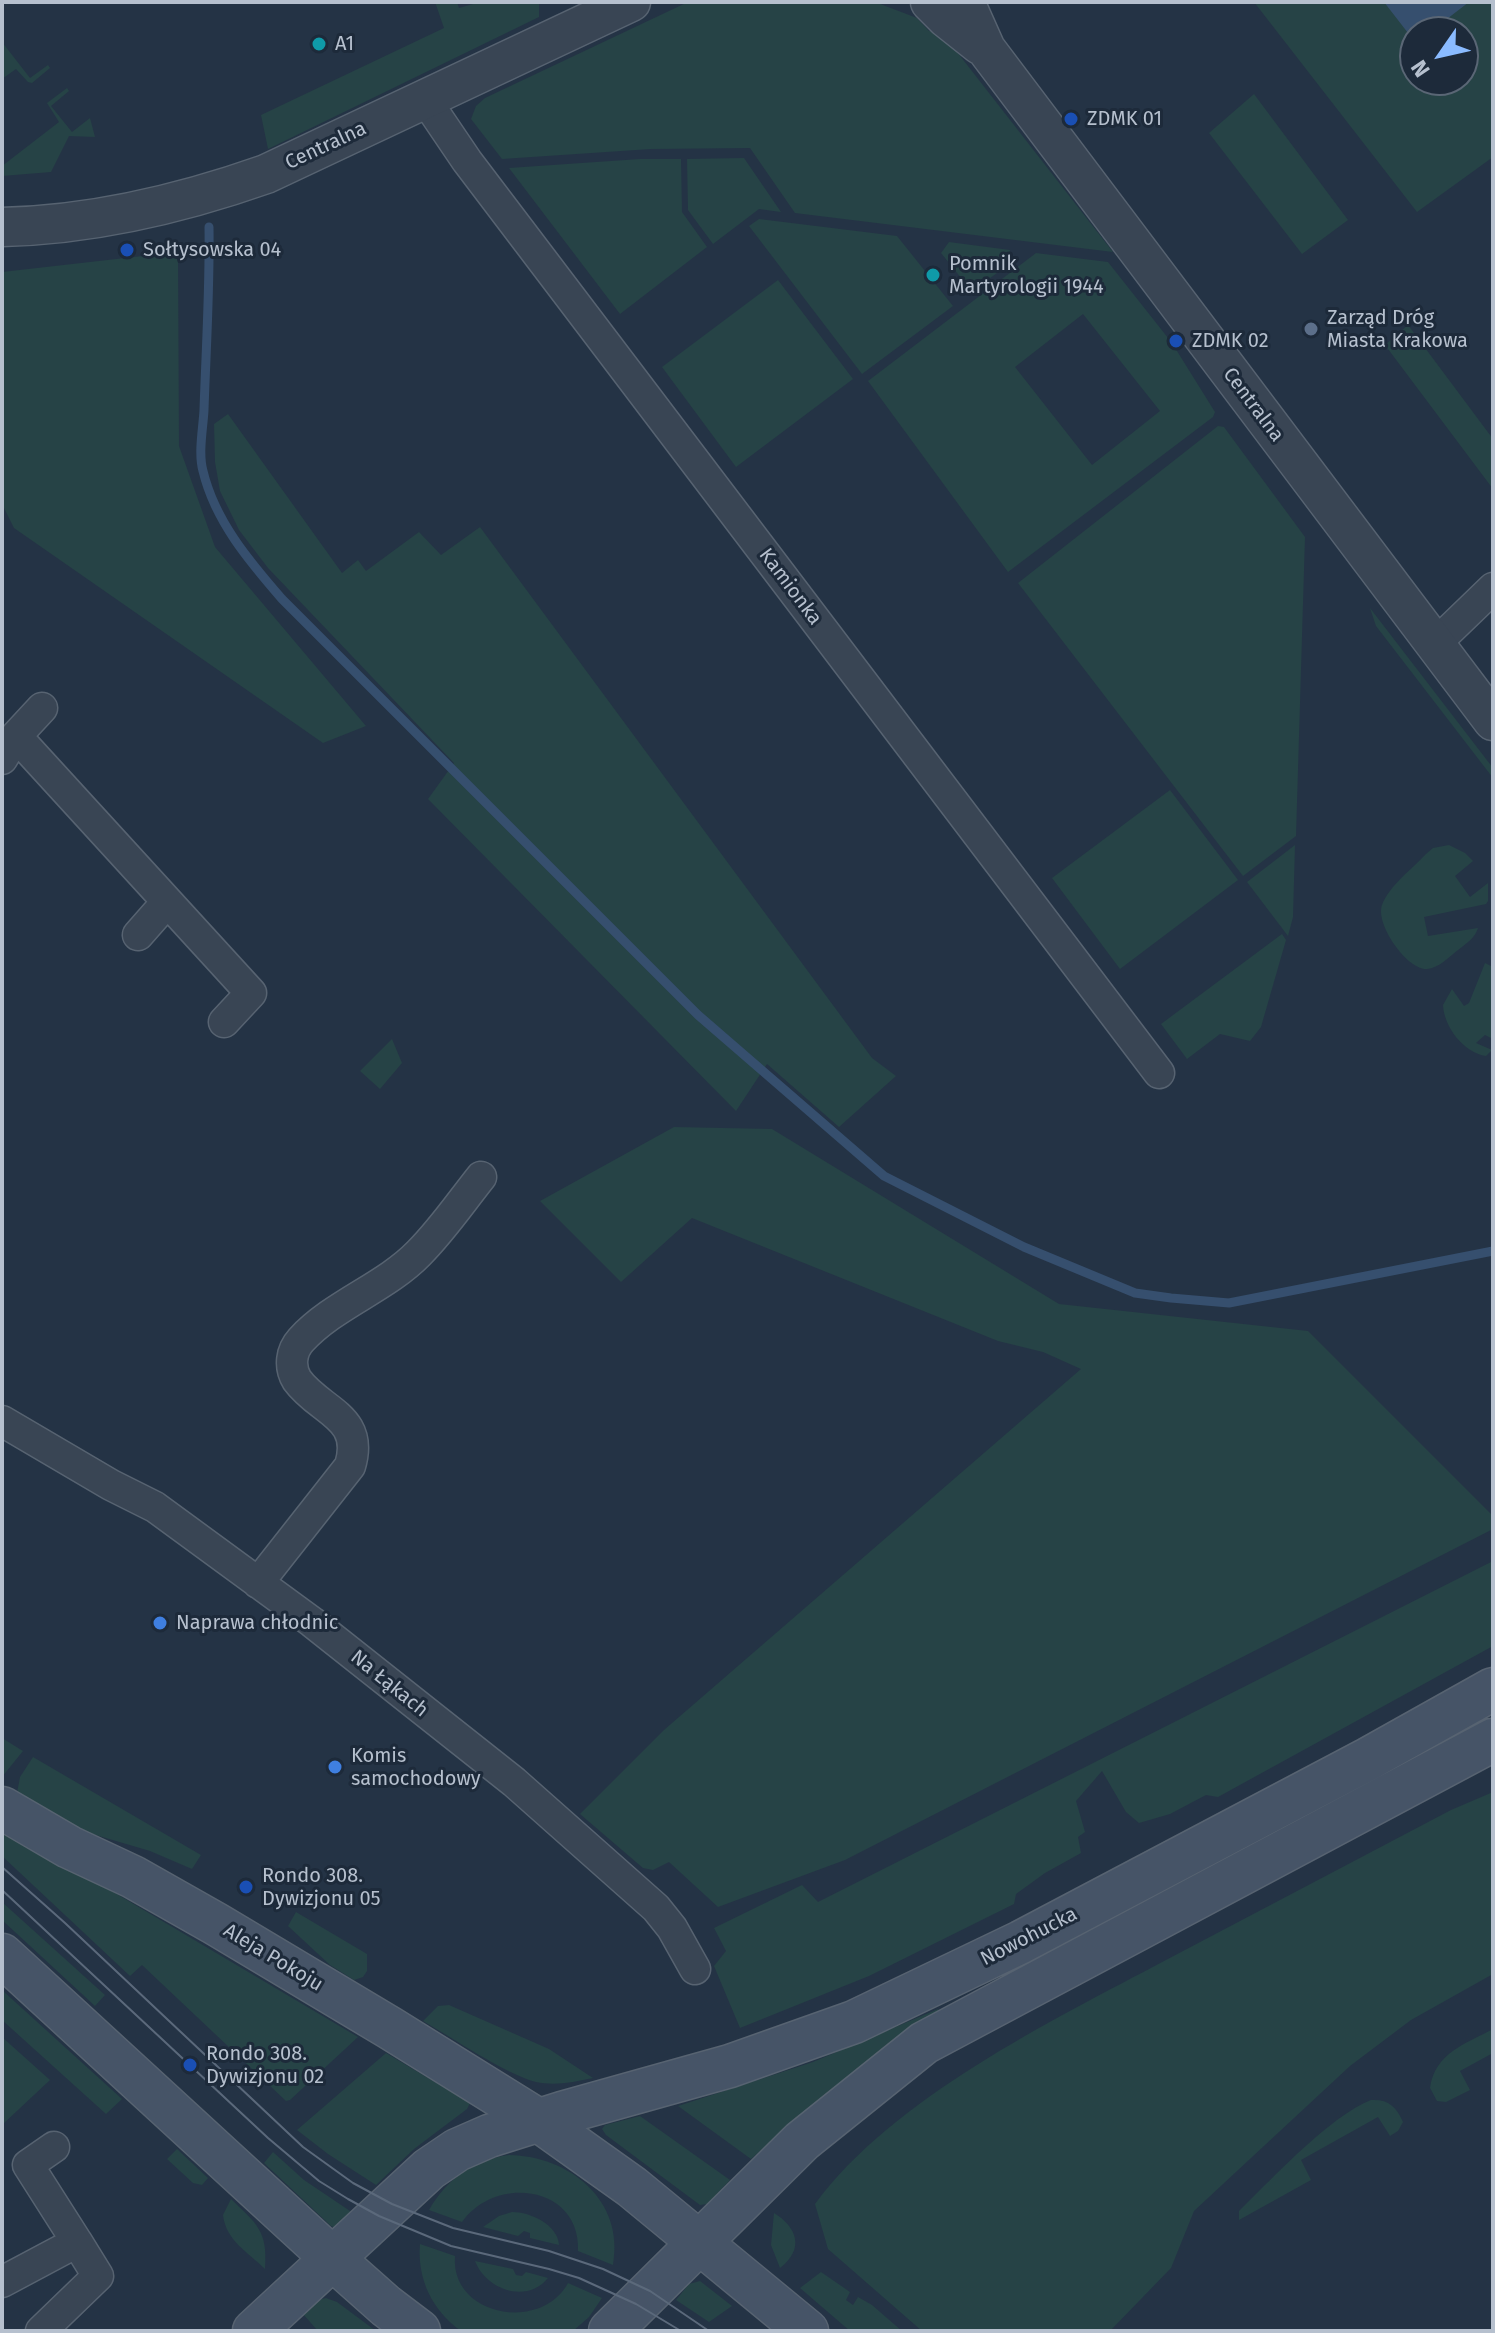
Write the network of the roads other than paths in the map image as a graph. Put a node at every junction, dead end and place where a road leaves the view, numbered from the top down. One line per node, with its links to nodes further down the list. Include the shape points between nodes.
1 (631, 2): 5 (street, Centralna)
2 (930, 2): 4 (street, Centralna)
3 (965, 2): 4 (street, Centralna)
4 (986, 49): 8 (street, Centralna)
5 (425, 99): 6 (street, Centralna, via 284,166 207,194 111,215); 15 (street, Kamionka)
6 (2, 227)
7 (1493, 588): 8 (street)
8 (1435, 644): 10 (street, Centralna)
9 (42, 708): 11 (street)
10 (1493, 721)
11 (9, 748): 12 (street)
12 (167, 902): 13 (street); 14 (street, via 251,993)
13 (138, 935)
14 (224, 1022)
15 (1159, 1073)
16 (481, 1177): 18 (street, via 420,1253 318,1326 292,1354 297,1379 340,1417 355,1449 350,1466)
17 (2, 1421): 18 (street, Na Łąkach, via 155,1507)
18 (258, 1583): 23 (street, Na Łąkach, via 514,1782 656,1908)
19 (1493, 1689): 24 (main road, Nowohucka, via 1021,1942 854,2022 730,2066)
20 (1493, 1740): 27 (main road, via 924,2043 802,2141)
21 (2, 1808): 24 (main road, Aleja Pokoju, via 216,1924)
22 (2, 1955): 28 (main road)
23 (695, 1969)
24 (538, 2120): 27 (main road, Aleja Pokoju); 28 (main road, Nowohucka, via 489,2136 442,2160)
25 (54, 2147): 26 (street, via 28,2165)
26 (77, 2242): 29 (street); 30 (street, via 98,2276)
27 (699, 2243): 33 (main road); 34 (main road)
28 (333, 2259): 31 (main road); 32 (main road)
29 (2, 2282)
30 (41, 2331)
31 (254, 2331)
32 (419, 2331)
33 (610, 2331)
34 (807, 2331)

